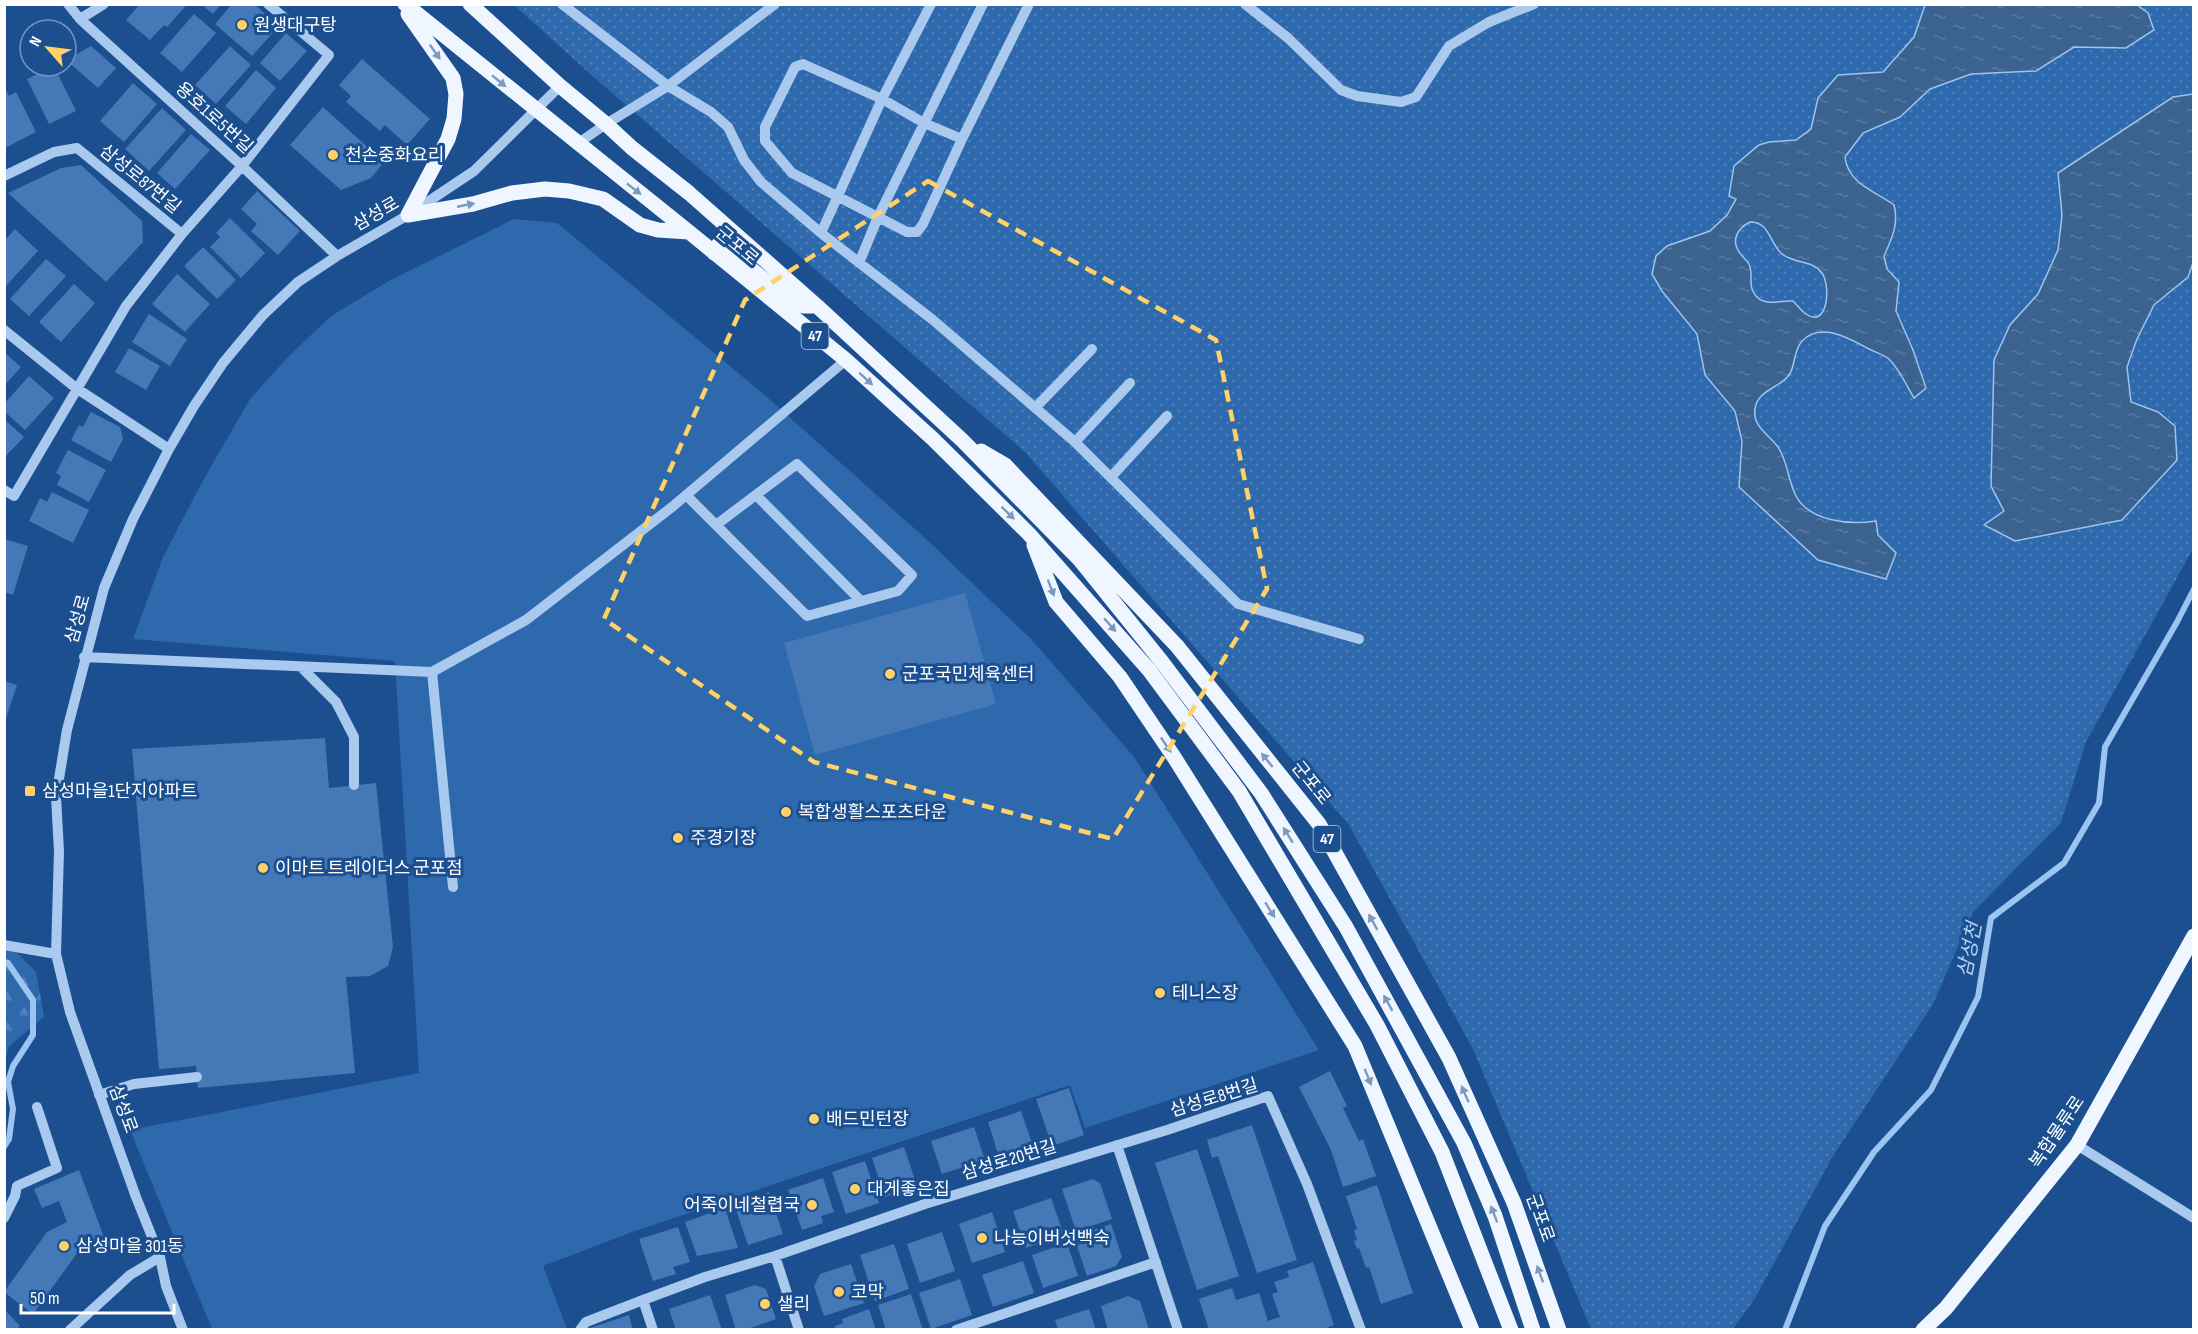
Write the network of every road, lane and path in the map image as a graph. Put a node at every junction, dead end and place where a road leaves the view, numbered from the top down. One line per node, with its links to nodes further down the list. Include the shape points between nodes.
1 (69, 4): 13 (street, 용호1로5번길)
2 (104, 4): 13 (street)
3 (268, 4): 22 (street, via 329,55)
4 (403, 4): 17 (main road, 군포로 / 47, one-way to 17); 25 (main road, one-way to 25, via 453,78 456,94 448,139)
5 (470, 4): 14 (main road, 군포로 / 47)
6 (562, 4): 15 (street)
7 (775, 4): 15 (street)
8 (930, 4): 16 (street)
9 (983, 4): 19 (street)
10 (1029, 4): 20 (street)
11 (1245, 4): 12 (street, via 1288,38 1341,90 1401,102 1416,97 1449,46)
12 (1529, 5)
13 (80, 19): 22 (street, 용호1로5번길)
14 (560, 86): 17 (street, 삼성로); 18 (main road, 군포로 / 47)
15 (668, 86): 18 (street); 28 (street, via 728,127 753,173)
16 (882, 99): 19 (street); 24 (street); 24 (street, via 803,64 795,67 765,127 765,141 792,173)
17 (536, 111): 21 (main road, 군포로 / 47); 25 (street, 삼성로, via 474,171)
18 (606, 123): 21 (street); 33 (main road, 군포로 / 47)
19 (924, 123): 20 (street); 26 (street)
20 (962, 139): 26 (street, via 917,232 907,232)
21 (577, 144): 27 (main road, 군포로 / 47, one-way to 27)
22 (242, 166): 29 (street); 31 (street, 용호1로5번길)
23 (4, 176): 29 (street, 삼성로87번길, via 54,152 77,148)
24 (837, 197): 26 (street); 28 (street)
25 (408, 215): 27 (main road, one-way to 27, via 545,189 603,199 640,225); 31 (street, 삼성로)
26 (878, 218): 32 (street)
27 (689, 232): 30 (main road, 군포로 / 47)
28 (821, 232): 32 (street)
29 (182, 234): 38 (street, 삼성로87번길, via 126,306)
30 (714, 253): 33 (main road, via 718,245 723,247 794,303); 36 (main road, 군포로 / 47)
31 (337, 256): 43 (street, 삼성로, via 298,282 263,315 223,363)
32 (859, 263): 39 (street)
33 (817, 306): 41 (main road, 군포로 / 47)
34 (4, 330): 38 (street)
35 (1092, 349): 39 (street)
36 (846, 360): 46 (street); 49 (main road, 군포로 / 47, one-way to 49)
37 (1131, 383): 42 (street)
38 (76, 388): 43 (street); 45 (street, 삼성로87번길, via 14,496)
39 (1036, 407): 42 (street)
40 (1167, 416): 44 (street)
41 (963, 441): 81 (main road, 군포로 / 47, one-way to 41, via 1495,1216 1464,1143 1346,927 1261,794 1080,560); 82 (main road, 군포로 / 47, one-way to 41, via 1514,1203 1449,1058 1319,824 1177,646 1005,465)
42 (1075, 442): 44 (street)
43 (169, 449): 52 (street, 삼성로, via 104,588)
44 (1111, 477): 51 (street, via 1238,604)
45 (4, 490)
46 (686, 495): 48 (street); 54 (street, via 526,620)
47 (756, 495): 48 (street); 50 (street); 50 (street, via 797,464 912,575 898,591)
48 (716, 525): 50 (street, via 807,616)
49 (1029, 534): 79 (main road, 군포로 / 47, one-way to 79, via 1056,602 1120,677 1355,1046); 80 (main road, 군포로 / 47, one-way to 80, via 1149,670 1239,791 1377,1025 1442,1152)
50 (861, 601)
51 (1359, 639)
52 (84, 657): 53 (street); 59 (street, 삼성로, via 56,797)
53 (301, 667): 54 (street); 55 (street, via 336,702 354,737)
54 (432, 672): 56 (street)
55 (354, 785)
56 (453, 887)
57 (2193, 936): 64 (main road, 복합물류로)
58 (4, 945): 59 (street)
59 (56, 954): 61 (street, 삼성로, via 70,1012)
60 (197, 1077): 61 (street, via 134,1084)
61 (99, 1095): 68 (street, 삼성로)
62 (37, 1107): 65 (street, via 57,1168 17,1186)
63 (1117, 1145): 67 (street, 삼성로20번길, via 935,1200); 69 (street); 78 (street, 삼성로8번길, via 1268,1096 1307,1184)
64 (2077, 1145): 66 (street); 83 (main road, 복합물류로, via 1946,1308)
65 (4, 1218)
66 (2193, 1218)
67 (775, 1256): 70 (street, 삼성로20번길); 75 (street)
68 (160, 1257): 71 (street, via 130,1275); 72 (street, 삼성로, via 166,1286)
69 (1156, 1262): 76 (street); 77 (street)
70 (643, 1300): 73 (street, 삼성로20번길, via 594,1318); 74 (street)
71 (70, 1329)
72 (183, 1329)
73 (580, 1329)
74 (653, 1329)
75 (799, 1329)
76 (956, 1329)
77 (1178, 1329)
78 (1361, 1329)
79 (1472, 1329)
80 (1511, 1329)
81 (1533, 1329)
82 (1559, 1329)
83 (1923, 1329)

